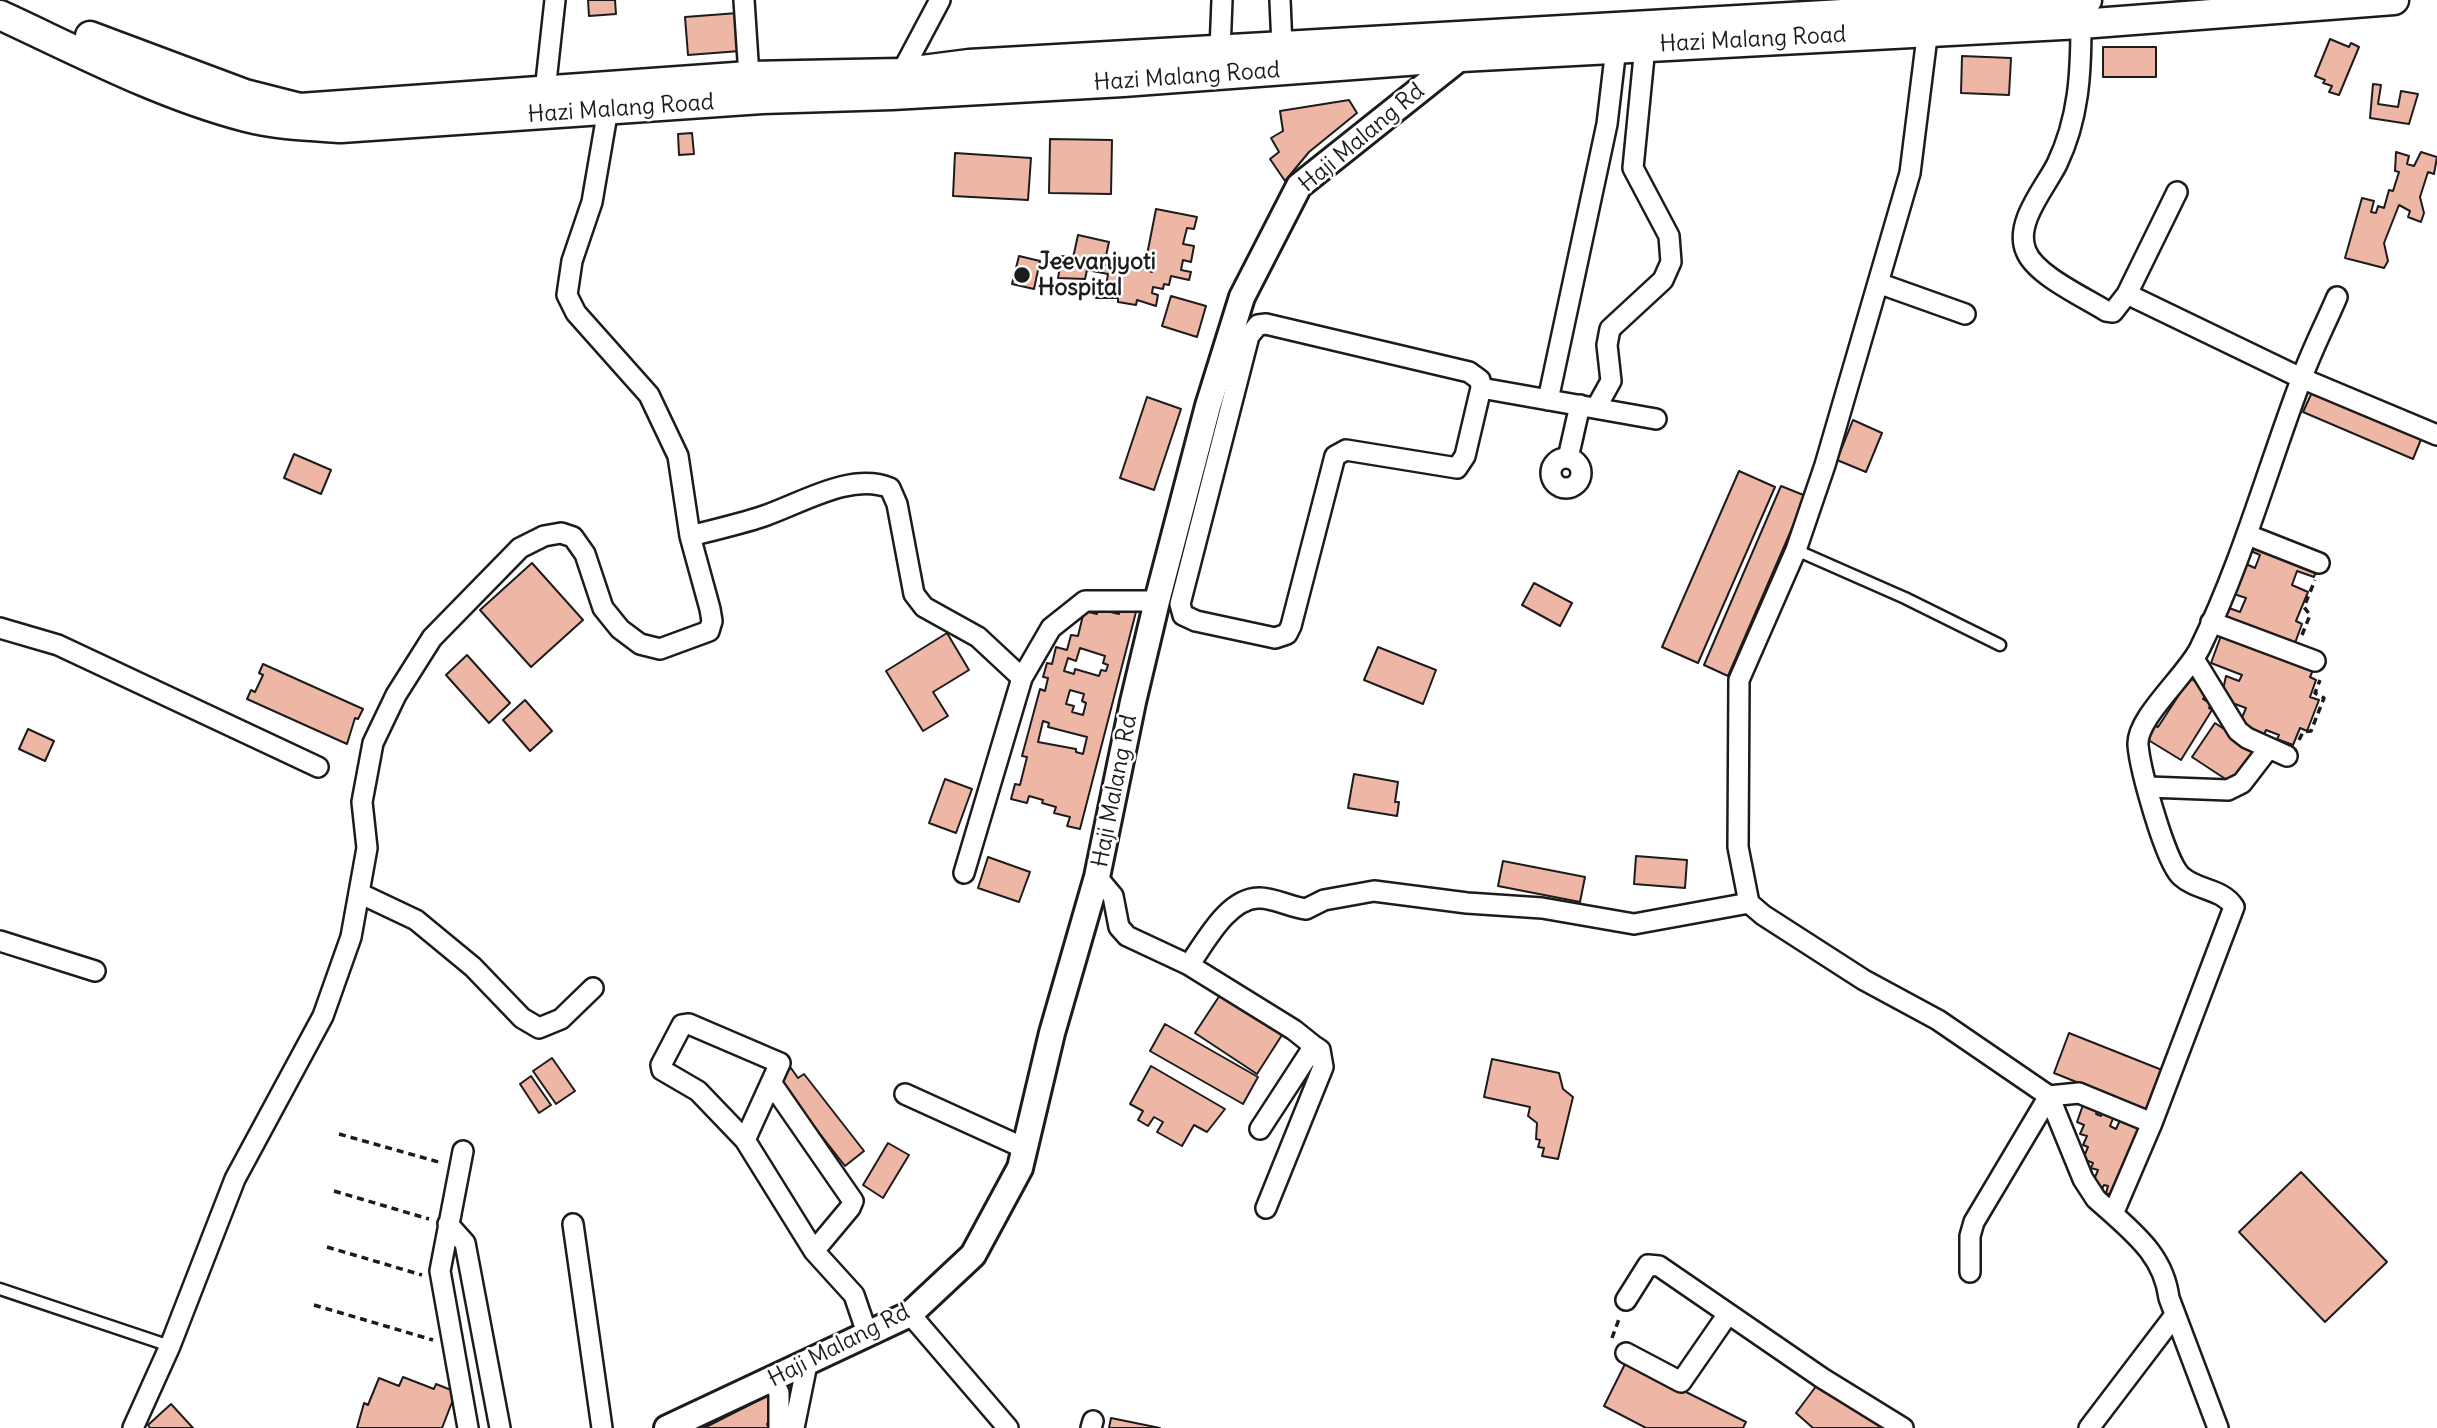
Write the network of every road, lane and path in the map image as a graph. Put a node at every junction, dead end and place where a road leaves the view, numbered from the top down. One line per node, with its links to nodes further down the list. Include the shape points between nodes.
1 (4, 0): 21 (main road, Hazi Malang Road, via 134,55 300,108)
2 (555, 0): 21 (street)
3 (744, 0): 19 (street)
4 (940, 0): 20 (street)
5 (1222, 0): 17 (street)
6 (1280, 0): 13 (street)
7 (2394, 0): 8 (main road, Hazi Malang Road)
8 (2261, 4): 9 (main road, Hazi Malang Road)
9 (2084, 12): 11 (main road, Hazi Malang Road); 25 (street, via 2081,82 2073,121 2022,236 2026,253 2037,268 2106,311 2113,312)
10 (0, 15): 22 (main road, Hazi Malang Road, via 127,74 258,119 341,128)
11 (1929, 20): 12 (main road, Hazi Malang Road); 24 (street, via 1910,173)
12 (1646, 35): 14 (main road, Hazi Malang Road); 16 (main road, Hazi Malang Road); 31 (street, via 1633,168 1669,236 1671,262 1663,280 1610,329 1611,381)
13 (1282, 46): 15 (main road, Hazi Malang Road); 17 (main road, Hazi Malang Road)
14 (1464, 47): 15 (main road, Hazi Malang Road); 16 (main road, Hazi Malang Road); 39 (street, Haji Malang Rd, via 1299,186 1242,297)
15 (1429, 48): 18 (main road, Hazi Malang Road)
16 (1616, 48): 30 (street, via 1607,124)
17 (1220, 50): 18 (main road, Hazi Malang Road)
18 (1031, 74): 20 (main road, Hazi Malang Road)
19 (749, 76): 20 (main road, Hazi Malang Road); 21 (main road, Hazi Malang Road)
20 (896, 84): 22 (main road, Hazi Malang Road)
21 (545, 90)
22 (608, 108): 36 (street, via 592,202 566,295 576,313 649,395 678,456)
23 (2177, 192): 25 (street)
24 (1878, 283): 27 (street); 37 (street)
25 (2127, 294): 28 (street)
26 (2337, 297): 28 (street)
27 (1965, 314)
28 (2301, 378): 33 (street); 35 (street)
29 (1481, 388): 29 (street, via 1480,380 1469,372 1258,325 1250,333 1242,363 1180,604 1183,615 1275,638 1287,634 1335,456 1346,450 1457,468 1465,456); 30 (street)
30 (1548, 400): 31 (street)
31 (1588, 407): 32 (street); 34 (street)
32 (1656, 419)
33 (2437, 435)
34 (1568, 458)
35 (2248, 535): 38 (street); 40 (street)
36 (690, 537): 46 (street, via 839,488 876,482 890,488 897,504 914,594 924,607 978,637); 53 (street, via 710,609 709,631 660,649 640,644 603,608 585,554 573,537 561,533 520,548 432,638 373,743 362,802 367,848)
37 (1796, 550): 42 (lane); 54 (street, via 1739,680 1738,847)
38 (2319, 563): 43 (path, via 2304,607 2310,615)
39 (1157, 601): 46 (street, via 1085,601 1051,628); 52 (street, Haji Malang Rd)
40 (2211, 622): 43 (street); 44 (street)
41 (2, 633): 49 (street, via 58,645)
42 (2000, 645)
43 (2295, 653): 45 (street)
44 (2194, 659): 47 (street, via 2238,731); 50 (street, via 2140,732 2138,743)
45 (2315, 660): 48 (path, via 2320,679 2315,693 2324,698 2311,732 2303,732 2293,754)
46 (1022, 678): 51 (street)
47 (2269, 748): 48 (street); 50 (street, via 2237,788)
48 (2287, 756)
49 (318, 766)
50 (2148, 787): 63 (street, via 2174,868 2195,885 2227,897 2234,908)
51 (964, 873)
52 (1097, 877): 56 (street, via 1112,896 1119,928 1127,936); 67 (street, Haji Malang Rd)
53 (359, 893): 58 (street, via 416,920 473,967 522,1018 539,1028 561,1019); 85 (street, via 351,937 323,1016 235,1179)
54 (1749, 903): 56 (street, via 1634,924 1542,908 1374,891 1324,900 1306,909 1260,897 1232,909); 62 (street, via 1864,980 1938,1020)
55 (0, 942): 57 (street)
56 (1189, 965): 59 (street)
57 (95, 971)
58 (593, 988)
59 (1314, 1046): 64 (street); 70 (street, via 1320,1051 1323,1067)
60 (772, 1084): 66 (street); 66 (street, via 780,1067 776,1060 689,1024 677,1030 662,1070 698,1091); 75 (street, via 853,1201)
61 (905, 1094): 67 (street)
62 (2049, 1096): 63 (street, via 2079,1093); 71 (street, via 2083,1179); 76 (street, via 1974,1222)
63 (2152, 1123): 71 (street)
64 (1260, 1129)
65 (340, 1134): 68 (path)
66 (745, 1140): 75 (street)
67 (1024, 1148): 81 (street, Haji Malang Rd, via 1020,1168 973,1255)
68 (461, 1160): 72 (street)
69 (334, 1191): 72 (path)
70 (1266, 1208)
71 (2113, 1214): 83 (street, via 2143,1240 2159,1263)
72 (449, 1224): 77 (street); 92 (street, via 465,1243)
73 (573, 1224): 93 (street)
74 (327, 1247): 77 (path)
75 (814, 1251): 84 (street, via 854,1295)
76 (1970, 1272)
77 (440, 1281): 86 (street)
78 (0, 1289): 85 (lane)
79 (1626, 1300): 82 (street, via 1644,1269 1654,1264); 87 (path, via 1612,1338 1618,1350)
80 (314, 1305): 86 (path)
81 (910, 1314): 84 (street, Haji Malang Rd); 97 (street)
82 (1728, 1314): 87 (street, via 1681,1382); 98 (street)
83 (2175, 1315): 99 (street); 100 (street)
84 (868, 1336): 88 (street, Haji Malang Rd)
85 (170, 1346): 90 (street)
86 (453, 1346): 91 (street)
87 (1626, 1353)
88 (807, 1364): 89 (street, Haji Malang Rd); 96 (street)
89 (773, 1380): 94 (street, Haji Malang Rd); 95 (street, via 779,1393)
90 (137, 1426)
91 (468, 1428)
92 (500, 1428)
93 (602, 1428)
94 (667, 1428)
95 (779, 1428)
96 (794, 1428)
97 (1008, 1428)
98 (1903, 1428)
99 (2090, 1428)
100 (2218, 1428)

